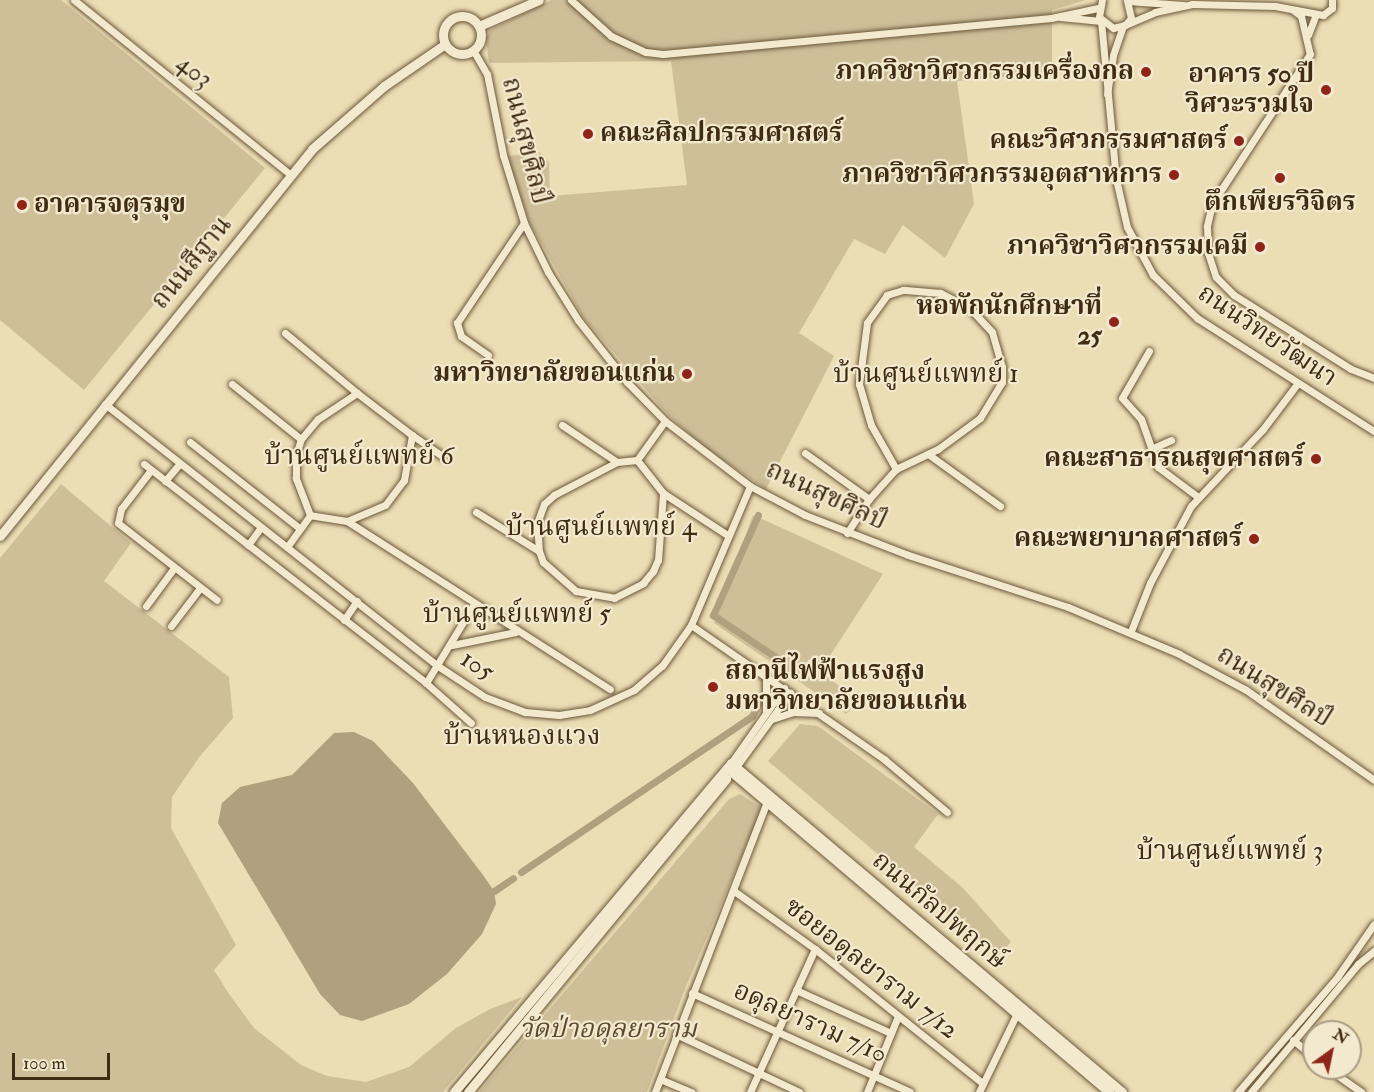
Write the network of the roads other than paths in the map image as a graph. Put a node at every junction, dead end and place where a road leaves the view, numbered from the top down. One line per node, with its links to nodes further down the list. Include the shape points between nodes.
1 (74, 0): 22 (street, 403)
2 (539, 0): 16 (main road)
3 (571, 0): 14 (street, via 595,25 646,52 684,53)
4 (1102, 0): 11 (street)
5 (1128, 0): 10 (street); 17 (street, via 1132,14)
6 (1221, 0): 9 (street)
7 (1332, 0): 13 (street, via 1328,13)
8 (1273, 3): 9 (street); 12 (street)
9 (1213, 4): 10 (street)
10 (1186, 5): 17 (street, via 1155,12)
11 (1098, 8): 14 (street); 15 (street)
12 (1293, 10): 13 (street); 18 (street, via 1301,16)
13 (1316, 14): 18 (street, via 1309,24)
14 (1060, 17): 15 (street)
15 (1101, 21): 17 (street, via 1113,28); 21 (street, via 1105,33)
16 (478, 26): 19 (main road, via 471,18 454,18 444,29); 20 (main road, via 481,37)
17 (1124, 26): 21 (street, via 1113,55)
18 (1307, 38): 27 (street, via 1308,59 1212,204 1207,226 1208,253 1216,277 1234,295 1351,369)
19 (445, 44): 20 (main road, via 461,54); 22 (main road, ถนนสีฐาน, via 349,114)
20 (473, 50): 23 (street, ถนนสุขศิลป์, via 486,74 503,155)
21 (1106, 97): 29 (street, ถนนวิทยวัฒนา, via 1113,163 1127,227 1153,275 1197,318)
22 (290, 174): 31 (main road, ถนนสีฐาน)
23 (524, 223): 26 (street, via 457,323 461,336); 32 (street, ถนนสุขศิลป์, via 578,320 627,382)
24 (285, 333): 30 (street)
25 (1149, 351): 39 (street, via 1122,398 1141,419)
26 (488, 355)
27 (1374, 378)
28 (232, 384): 36 (street)
29 (1297, 384): 34 (street, ถนนวิทยวัฒนา); 52 (street, via 1263,429)
30 (357, 393): 35 (street); 36 (street, via 318,419)
31 (105, 404): 45 (street, 105); 62 (main road, ถนนสีฐาน)
32 (665, 421): 43 (street); 50 (street, ถนนสุขศิลป์)
33 (562, 425): 44 (street)
34 (1374, 431)
35 (412, 435): 42 (street); 57 (street, via 404,480 397,493 385,505)
36 (301, 439): 56 (street, via 296,478)
37 (1171, 440): 39 (street)
38 (190, 442): 59 (street)
39 (1151, 449): 52 (street, via 1158,467)
40 (805, 453): 53 (street)
41 (928, 454): 47 (street); 47 (street, via 963,431 990,406 1002,382 1002,367 992,332 970,308 940,293 903,290 887,295 867,323 859,384 871,425); 54 (street)
42 (442, 456)
43 (637, 460): 44 (street); 51 (street)
44 (617, 462): 65 (street, via 544,504 537,523)
45 (180, 463): 49 (street); 58 (street, 105)
46 (144, 464): 48 (street)
47 (896, 469): 53 (street)
48 (152, 470): 49 (street); 66 (street, via 117,519 121,527)
49 (165, 481): 63 (street)
50 (750, 486): 60 (street, ถนนสุขศิลป์); 61 (street, 105)
51 (663, 493): 61 (street); 65 (street, via 658,560 643,583 625,595 614,598 576,591 543,562)
52 (1198, 497): 75 (street, via 1169,543)
53 (868, 499): 60 (street)
54 (1000, 506)
55 (476, 512): 65 (street)
56 (310, 515): 57 (street); 59 (street)
57 (347, 521): 70 (street)
58 (261, 527): 63 (street); 64 (street, 105)
59 (298, 527): 64 (street)
60 (847, 533): 75 (street, ถนนสุขศิลป์)
61 (726, 534): 73 (street, 105)
62 (0, 536)
63 (248, 545): 72 (street)
64 (286, 547): 69 (street, 105)
65 (539, 550)
66 (174, 568): 67 (street); 71 (street)
67 (200, 588): 68 (street); 74 (street)
68 (217, 600)
69 (357, 601): 72 (street); 78 (street, 105)
70 (474, 604): 76 (street); 77 (street)
71 (146, 606)
72 (344, 620): 80 (street)
73 (691, 625): 78 (street, 105, via 662,666 641,684 606,705 575,713 543,714 506,707); 79 (street)
74 (171, 626)
75 (1131, 631): 87 (street, ถนนสุขศิลป์, via 1246,690)
76 (516, 632): 77 (street); 81 (street)
77 (452, 645): 78 (street)
78 (438, 666): 80 (street)
79 (766, 676): 82 (street); 84 (street)
80 (426, 683): 85 (street)
81 (610, 690)
82 (787, 691): 83 (street); 84 (street)
83 (821, 713): 84 (street, via 793,712); 89 (street)
84 (767, 718): 86 (street)
85 (471, 723)
86 (731, 767): 88 (main road, ถนนกัลปพฤกษ์); 103 (main road); 105 (main road); 121 (main road, ถนนกัลปพฤกษ์)
87 (1374, 778)
88 (767, 802): 90 (street); 96 (main road, ถนนกัลปพฤกษ์)
89 (947, 812)
90 (734, 891): 92 (street, ซอยอดุลยาราม 7/12); 95 (street)
91 (1374, 924): 101 (street)
92 (815, 949): 94 (street); 97 (street, ซอยอดุลยาราม 7/12)
93 (1374, 951): 102 (street)
94 (796, 990): 98 (street); 99 (street)
95 (692, 993): 98 (street, อดุลยาราม 7/10); 100 (street)
96 (1016, 1015): 110 (street); 120 (main road, ถนนกัลปพฤกษ์)
97 (898, 1016): 99 (street); 110 (street, ซอยอดุลยาราม 7/12)
98 (777, 1032): 106 (street); 107 (street, อดุลยาราม 7/10)
99 (891, 1033): 107 (street)
100 (676, 1034): 106 (street); 108 (street)
101 (1288, 1036): 102 (street); 122 (street)
102 (1294, 1041): 104 (street); 123 (street)
103 (495, 1044): 105 (main road); 111 (main road)
104 (1302, 1047)
105 (502, 1051): 112 (main road)
106 (759, 1073): 115 (street); 116 (street)
107 (873, 1076): 117 (street); 118 (street, อดุลยาราม 7/10)
108 (660, 1079): 113 (street); 114 (street)
109 (1344, 1080): 124 (street)
110 (982, 1083): 119 (street)
111 (454, 1092)
112 (468, 1092)
113 (655, 1092)
114 (691, 1092)
115 (750, 1092)
116 (799, 1092)
117 (867, 1092)
118 (910, 1092)
119 (979, 1092)
120 (1109, 1092)
121 (1122, 1092)
122 (1238, 1092)
123 (1251, 1092)
124 (1360, 1092)

